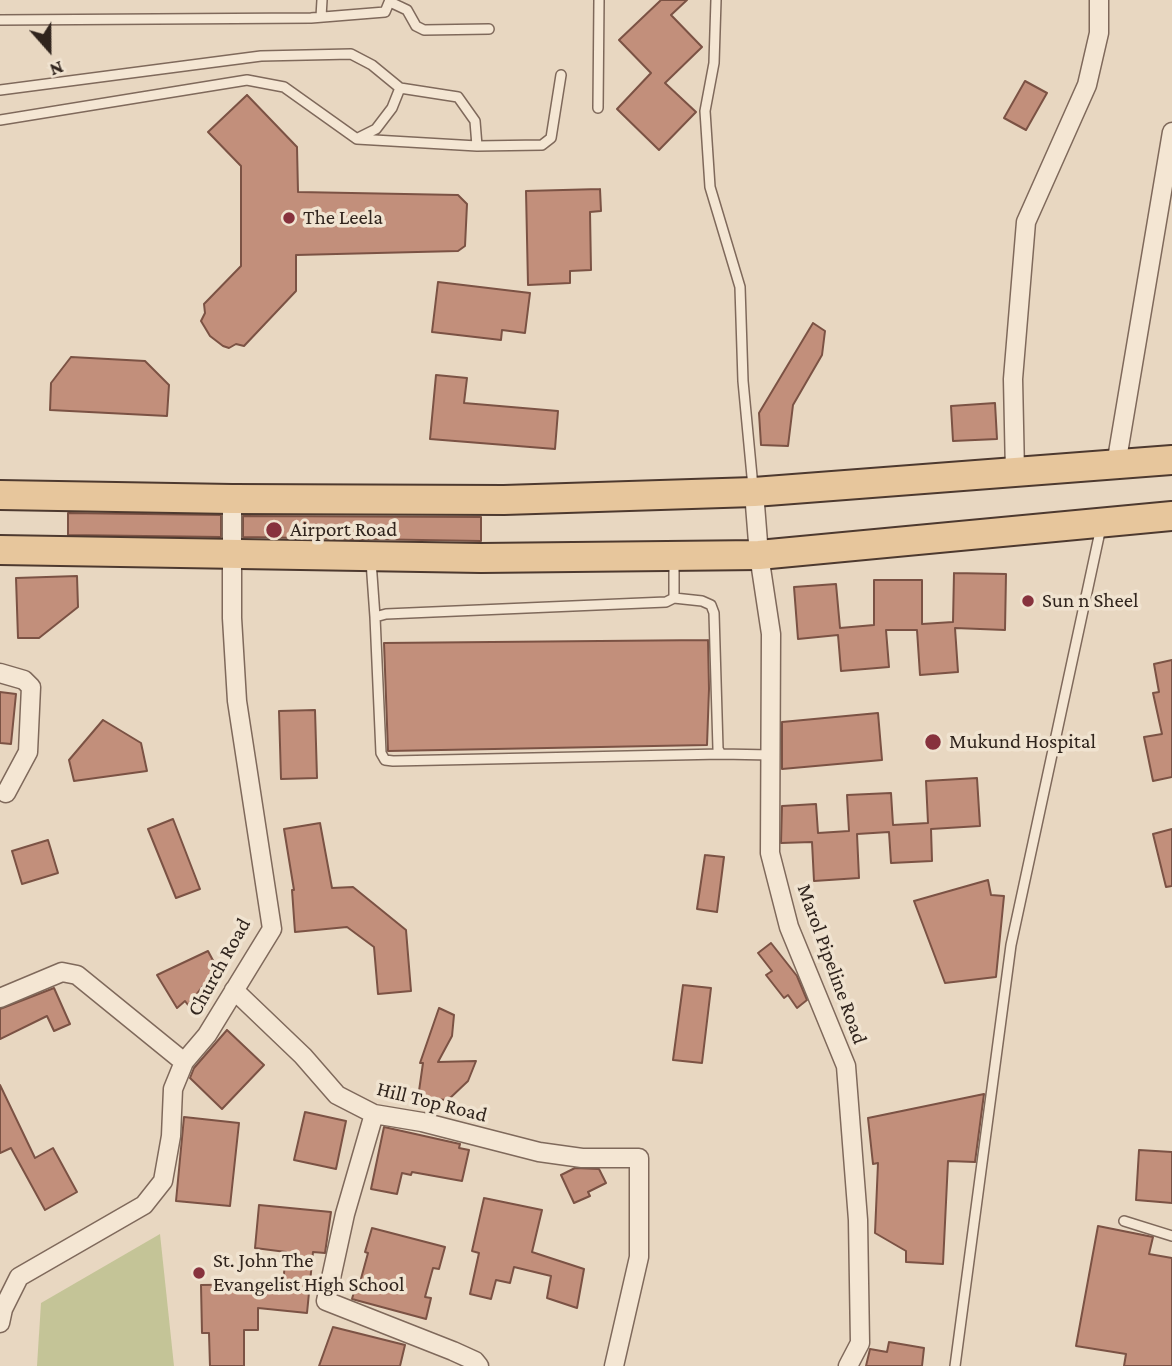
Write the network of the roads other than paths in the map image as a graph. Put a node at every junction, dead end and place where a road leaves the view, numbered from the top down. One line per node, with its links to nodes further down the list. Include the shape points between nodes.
1 (322, 0): 6 (lane)
2 (599, 0): 12 (lane)
3 (716, 0): 20 (lane, via 714,64 705,111 710,187 740,287)
4 (1099, 0): 19 (street, via 1099,33 1087,85 1026,222 1013,379)
5 (390, 1): 6 (lane, via 385,12); 8 (lane, via 407,10 416,26 424,30)
6 (321, 17): 7 (lane)
7 (0, 20)
8 (489, 29)
9 (561, 75): 16 (lane, via 551,138 542,145)
10 (400, 88): 11 (lane, via 351,54 261,57); 15 (lane, via 376,129); 16 (lane, via 458,97 475,121)
11 (0, 90)
12 (598, 108)
13 (0, 120): 15 (lane, via 247,80 284,87)
14 (1172, 132): 18 (street)
15 (356, 139): 16 (lane)
16 (477, 146)
17 (1172, 460): 18 (main road)
18 (1116, 465): 19 (main road)
19 (1015, 473): 20 (main road)
20 (754, 492): 22 (main road, via 481,501); 29 (street, Marol Pipeline Road)
21 (0, 495): 22 (main road)
22 (232, 499): 26 (street, Church Road)
23 (1172, 516): 24 (main road)
24 (1102, 523): 29 (main road); 46 (lane, via 1012,945)
25 (0, 550): 26 (main road)
26 (232, 553): 27 (main road); 36 (street, Church Road, via 237,701 272,929)
27 (370, 555): 28 (main road); 31 (lane)
28 (675, 555): 29 (main road); 30 (lane)
29 (759, 555): 34 (street, Marol Pipeline Road, via 771,634)
30 (674, 598): 31 (lane, via 654,603); 33 (lane, via 702,601 714,613)
31 (375, 617): 33 (lane, via 381,754 385,760)
32 (0, 673): 35 (street, via 31,687 28,752)
33 (721, 754): 34 (lane)
34 (771, 755): 45 (street, Marol Pipeline Road, via 770,853 789,927 846,1066 858,1220 860,1343)
35 (6, 793)
36 (234, 990): 38 (street, Church Road); 39 (street, Hill Top Road, via 337,1095)
37 (0, 998): 38 (street, via 62,972 77,975)
38 (184, 1062): 42 (street, Church Road, via 173,1089 163,1181 144,1205 19,1278)
39 (374, 1114): 43 (street, via 326,1301 453,1351); 44 (street, Hill Top Road, via 539,1152 639,1158 639,1257)
40 (1124, 1221): 41 (lane)
41 (1172, 1236)
42 (0, 1323)
43 (479, 1366)
44 (614, 1366)
45 (848, 1366)
46 (954, 1366)

